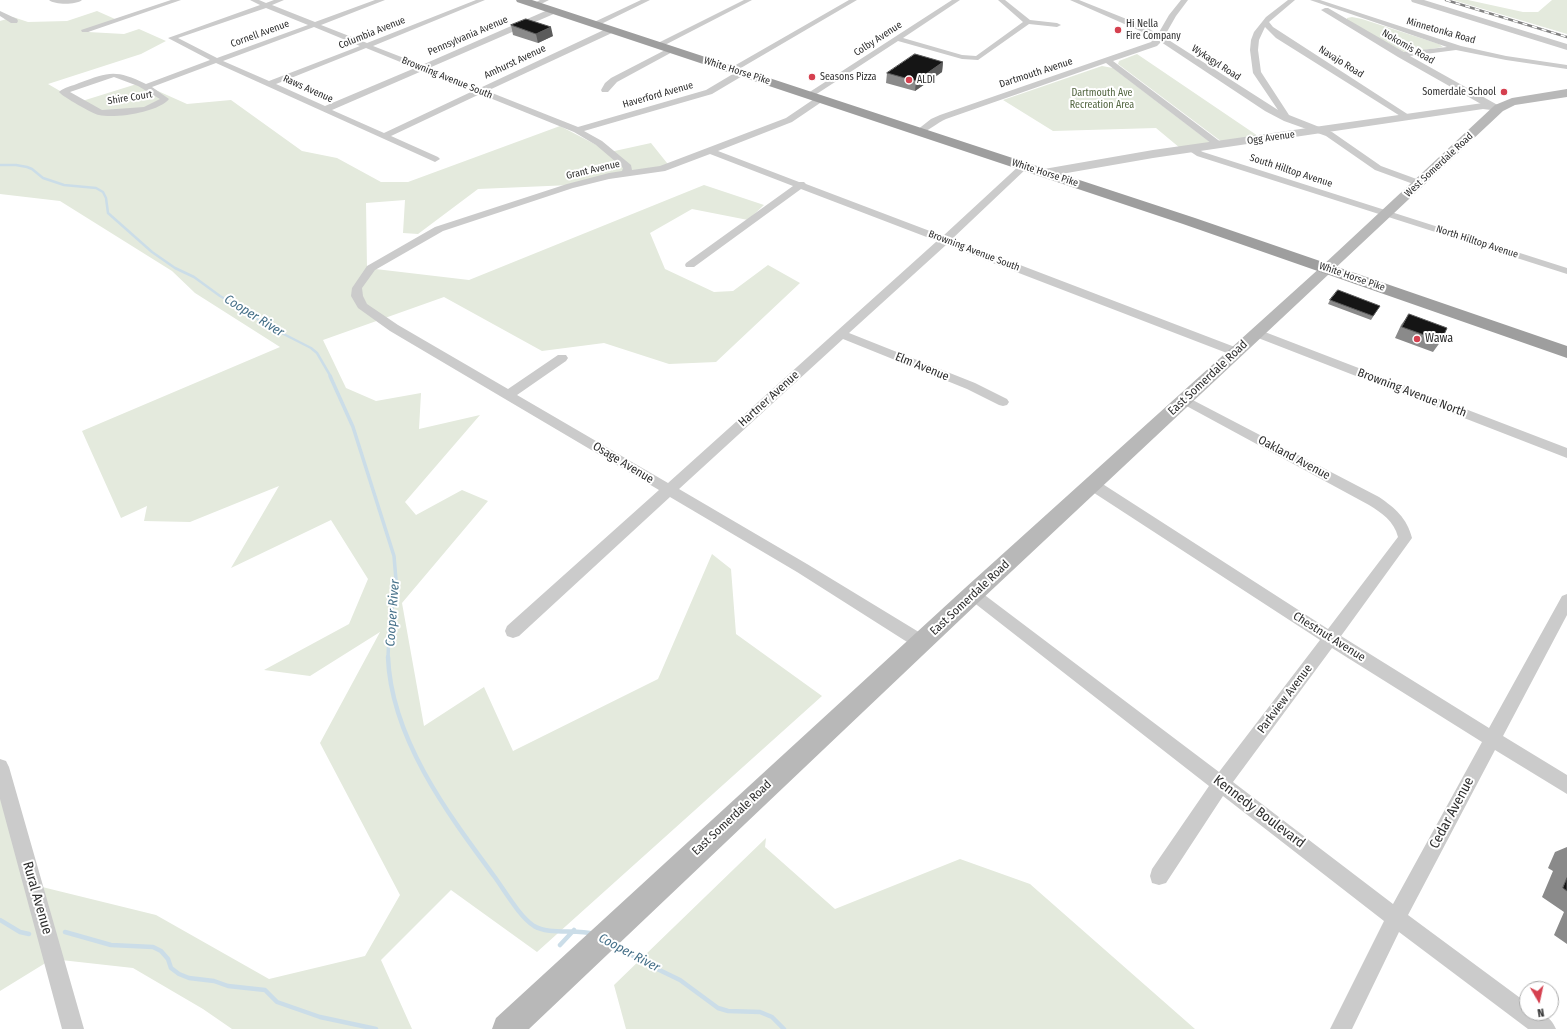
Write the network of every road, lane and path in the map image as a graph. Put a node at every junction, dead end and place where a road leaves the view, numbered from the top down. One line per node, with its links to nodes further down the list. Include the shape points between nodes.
1 (52, 0): 2 (street)
2 (79, 0)
3 (178, 0): 29 (street)
4 (252, 0): 20 (street, Browning Avenue South)
5 (281, 0): 20 (street)
6 (382, 0): 27 (street, Cornell Avenue)
7 (482, 0): 36 (street, Columbia Avenue)
8 (521, 0): 21 (highway, White Horse Pike)
9 (647, 0): 26 (street)
10 (749, 0): 35 (street)
11 (854, 0): 45 (street, Haverford Avenue)
12 (957, 0): 34 (street, Colby Avenue)
13 (1001, 0): 24 (street)
14 (1073, 0): 19 (street, Wykagyl Road)
15 (1185, 0): 31 (street)
16 (1292, 0): 25 (street)
17 (1415, 0): 37 (street)
18 (1306, 1): 38 (street, Minnetonka Road); 40 (street, Nokomis Road)
19 (1087, 3): 31 (street, Wykagyl Road)
20 (266, 5): 27 (street, Browning Avenue South); 41 (street, Raws Avenue, via 172,38)
21 (544, 5): 26 (highway, White Horse Pike); 43 (street, Pennsylvania Avenue)
22 (0, 13): 23 (street)
23 (14, 20)
24 (1028, 22): 28 (street); 34 (street, via 978,58)
25 (1265, 22): 32 (street); 33 (street, Navajo Road)
26 (594, 24): 30 (highway, White Horse Pike)
27 (312, 25): 36 (street, Browning Avenue South); 41 (street, Cornell Avenue)
28 (1057, 25)
29 (85, 30)
30 (611, 30): 35 (highway, White Horse Pike); 50 (street, Amhurst Avenue)
31 (1160, 38): 42 (street, Dartmouth Avenue, via 1154,44); 56 (street, Wykagyl Road, via 1268,109)
32 (1254, 38): 33 (street); 56 (street, via 1257,73)
33 (1282, 38): 57 (street, Navajo Road)
34 (897, 39): 53 (street, Colby Avenue)
35 (658, 45): 39 (highway, White Horse Pike)
36 (367, 46): 43 (street, Browning Avenue South); 46 (street, Columbia Avenue)
37 (1567, 47)
38 (1459, 48): 40 (street); 44 (street, Minnetonka Road)
39 (672, 50): 45 (highway, White Horse Pike); 49 (street, via 614,80)
40 (1401, 55): 54 (street, Nokomis Road)
41 (217, 60): 46 (street, Raws Avenue); 47 (street, Cornell Avenue)
42 (1108, 61): 60 (street, Dartmouth Avenue, via 943,117); 63 (street)
43 (421, 67): 50 (street, Browning Avenue South); 55 (street, Pennsylvania Avenue)
44 (1567, 67)
45 (736, 71): 53 (highway, White Horse Pike); 58 (street, Haverford Avenue, via 709,92)
46 (269, 84): 55 (street, Raws Avenue)
47 (144, 86): 51 (street, Shire Court, via 114,75); 51 (street, Shire Court, via 164,99 160,104 106,113 100,113)
48 (53, 87): 51 (street, Shire Court)
49 (605, 90)
50 (480, 91): 58 (street, Browning Avenue South); 62 (street, Amhurst Avenue)
51 (62, 92)
52 (1567, 94): 54 (main road, West Somerdale Road, via 1512,102)
53 (815, 97): 60 (highway, White Horse Pike); 65 (street, Grant Avenue, via 789,120)
54 (1499, 108): 57 (street, Ogg Avenue, via 1483,106); 70 (main road, West Somerdale Road)
55 (326, 109): 62 (street, Raws Avenue)
56 (1285, 116): 59 (street, Wykagyl Road); 61 (street)
57 (1408, 117): 59 (street, Ogg Avenue)
58 (577, 130): 69 (street, Browning Avenue South, via 599,143 628,167)
59 (1320, 130): 61 (street, Ogg Avenue); 70 (street, Wykagyl Road, via 1378,168)
60 (920, 132): 67 (highway, White Horse Pike)
61 (1292, 135): 63 (street, Ogg Avenue)
62 (384, 136): 66 (street, Raws Avenue)
63 (1219, 145): 64 (street, Ogg Avenue)
64 (1189, 148): 68 (street, Ogg Avenue); 72 (street, South Hilltop Avenue, via 1200,154)
65 (711, 151): 69 (street, Grant Avenue, via 662,170); 71 (street, Browning Avenue South)
66 (435, 159)
67 (1024, 166): 68 (highway, White Horse Pike); 73 (street, Hartner Avenue)
68 (1044, 173): 76 (highway, White Horse Pike)
69 (626, 174): 75 (street, Grant Avenue, via 570,186 458,222 440,229)
70 (1419, 183): 72 (main road, West Somerdale Road)
71 (801, 184): 73 (street, Browning Avenue South); 74 (street)
72 (1387, 214): 76 (main road, West Somerdale Road); 77 (street, North Hilltop Avenue)
73 (945, 240): 79 (street, Hartner Avenue); 80 (street, Browning Avenue South)
74 (690, 265)
75 (371, 268): 83 (street, Osage Avenue, via 357,288 357,296 362,306 394,328)
76 (1327, 269): 78 (main road, East Somerdale Road); 81 (highway, White Horse Pike)
77 (1567, 271)
78 (1257, 333): 80 (main road, East Somerdale Road); 86 (street, Browning Avenue North)
79 (840, 334): 85 (street, Elm Avenue, via 971,386); 88 (street, Hartner Avenue)
80 (1236, 352): 84 (main road, East Somerdale Road)
81 (1567, 352)
82 (562, 358): 83 (street)
83 (508, 395): 88 (street, Osage Avenue)
84 (1185, 400): 87 (main road, East Somerdale Road); 89 (street, Oakland Avenue, via 1374,501)
85 (1003, 402)
86 (1567, 454)
87 (1092, 485): 90 (main road, East Somerdale Road); 93 (street, Chestnut Avenue)
88 (668, 490): 92 (street, Hartner Avenue); 94 (street, Osage Avenue, via 802,568)
89 (1400, 523): 93 (street, Parkview Avenue, via 1405,538)
90 (973, 594): 94 (main road, East Somerdale Road); 97 (street, Kennedy Boulevard)
91 (1567, 600): 95 (street, Cedar Avenue)
92 (513, 631)
93 (1330, 638): 95 (street, Chestnut Avenue); 97 (street, Parkview Avenue)
94 (921, 642): 102 (main road, East Somerdale Road)
95 (1492, 738): 98 (street, Chestnut Avenue); 100 (street, Cedar Avenue)
96 (0, 767): 101 (street, Rural Avenue)
97 (1222, 784): 99 (street, Parkview Avenue); 100 (street, Kennedy Boulevard)
98 (1567, 785)
99 (1159, 876)
100 (1396, 918): 103 (street, Cedar Avenue); 104 (street, Kennedy Boulevard)
101 (73, 1029)
102 (507, 1029)
103 (1341, 1029)
104 (1545, 1029)

